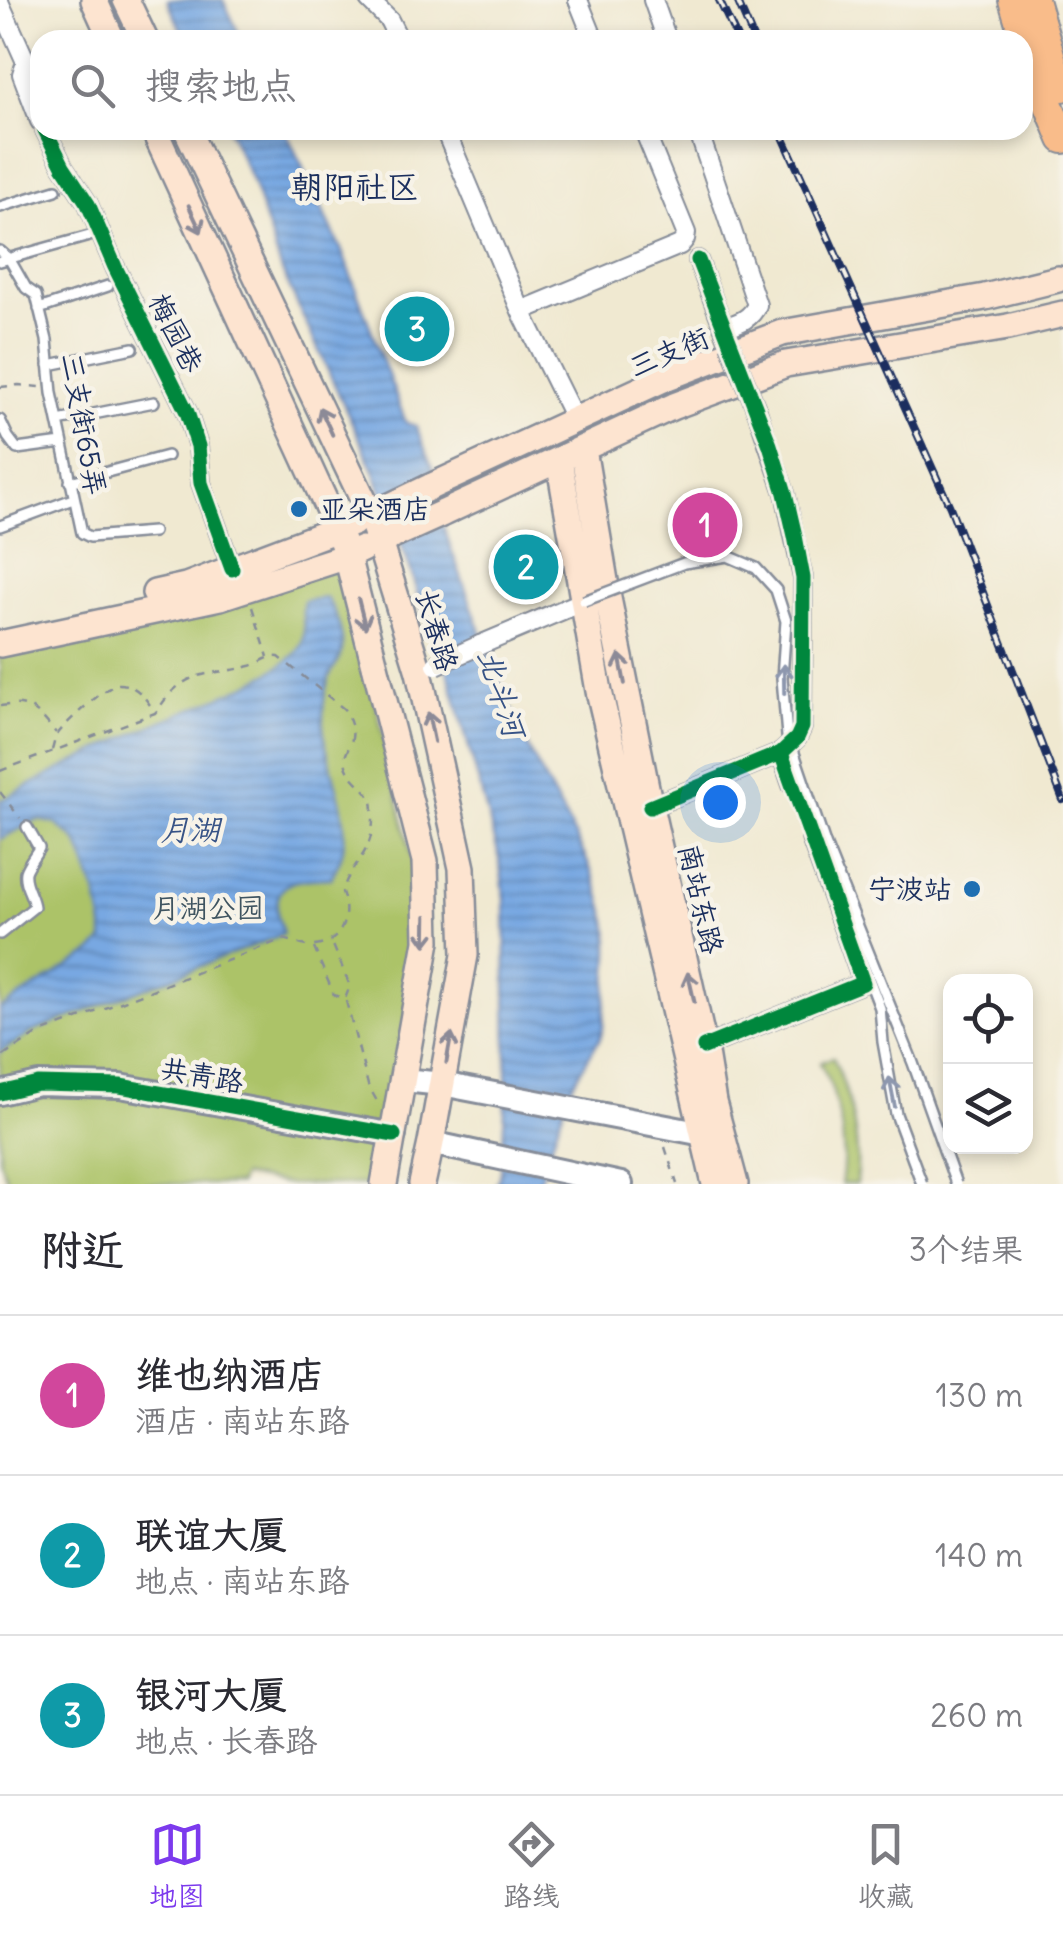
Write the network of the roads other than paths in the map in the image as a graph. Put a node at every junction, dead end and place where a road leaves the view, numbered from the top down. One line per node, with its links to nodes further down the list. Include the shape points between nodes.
1 (94, 0): 9 (main road)
2 (126, 0): 10 (main road)
3 (369, 0): 11 (street)
4 (578, 0): 12 (street)
5 (653, 0): 13 (street)
6 (1013, 0): 14 (main road)
7 (1034, 0): 14 (main road)
8 (0, 4): 16 (street, via 26,62 22,74)
9 (108, 30)
10 (140, 30)
11 (394, 30)
12 (590, 30)
13 (664, 30)
14 (1047, 50): 15 (main road); 17 (main road)
15 (1063, 87)
16 (30, 95)
17 (1063, 139)
18 (50, 140): 26 (street, 梅园巷)
19 (159, 140): 49 (main road, one-way to 49)
20 (193, 140): 47 (main road, 长春路, one-way to 20)
21 (450, 140): 33 (street)
22 (648, 140): 33 (street, via 686,239)
23 (701, 140): 35 (street, via 757,305)
24 (56, 190): 25 (lane)
25 (0, 206)
26 (100, 233): 28 (lane); 53 (street, 梅园巷, via 188,412 201,484)
27 (0, 251): 28 (lane, 三支街65弄)
28 (5, 260): 32 (lane, 三支街65弄, via 36,295)
29 (698, 260): 35 (street)
30 (1058, 280): 40 (main road, 三支街, via 782,333)
31 (108, 286): 32 (lane)
32 (39, 309): 37 (lane, 三支街65弄)
33 (521, 311): 40 (street)
34 (1063, 314): 43 (main road, 三支街, via 786,364)
35 (726, 336): 59 (street, bridge, via 785,492 803,578 802,727)
36 (133, 348): 37 (lane)
37 (49, 365): 41 (lane, 三支街65弄)
38 (154, 402): 41 (lane)
39 (0, 420): 42 (lane, via 17,449)
40 (576, 420): 47 (main road, 三支街, bridge)
41 (58, 421): 42 (lane, 三支街65弄)
42 (62, 443): 45 (lane, 三支街65弄)
43 (571, 455): 51 (main road, 三支街, bridge); 54 (main road, 南站东路)
44 (167, 456): 45 (lane)
45 (70, 482): 46 (lane, 三支街65弄)
46 (73, 499): 48 (lane); 50 (lane, 三支街65弄, via 82,533 90,537)
47 (375, 513): 49 (main road, 三支街); 51 (main road, 长春路)
48 (0, 526)
49 (338, 530): 52 (main road); 53 (main road)
50 (153, 532)
51 (384, 539): 52 (main road, 三支街); 57 (main road, 长春路)
52 (347, 556): 56 (main road, via 220,597); 64 (main road, one-way to 64, via 425,861 427,941)
53 (232, 569): 55 (main road, via 186,586)
54 (595, 597): 57 (street, bridge); 58 (lane, one-way to 54, bridge, via 786,621 776,590 756,568 728,556 684,563); 60 (main road, 南站东路, one-way to 54); 68 (main road, 南站东路, via 600,691)
55 (0, 626)
56 (0, 644)
57 (428, 668): 65 (main road, 长春路, one-way to 57, via 465,955 462,868)
58 (787, 734): 75 (lane, one-way to 58, bridge, via 896,1114 880,1008 790,770); 76 (lane, bridge)
59 (781, 753): 60 (street); 63 (street, via 863,982)
60 (650, 808): 63 (main road, 南站东路, one-way to 60)
61 (27, 828): 62 (lane, via 39,848 26,871 34,907)
62 (0, 934)
63 (704, 1047): 68 (main road, 南站东路)
64 (404, 1080): 65 (street); 67 (main road)
65 (442, 1084): 68 (street); 69 (main road, 长春路)
66 (0, 1093): 67 (street, 共青路, via 38,1084 120,1086)
67 (394, 1135): 69 (main road); 70 (main road)
68 (713, 1136): 73 (main road, 南站东路); 74 (main road, 南站东路)
69 (432, 1144): 71 (main road, 长春路); 72 (street)
70 (384, 1184)
71 (422, 1184)
72 (622, 1184)
73 (714, 1184)
74 (735, 1184)
75 (922, 1184)
76 (956, 1184)

